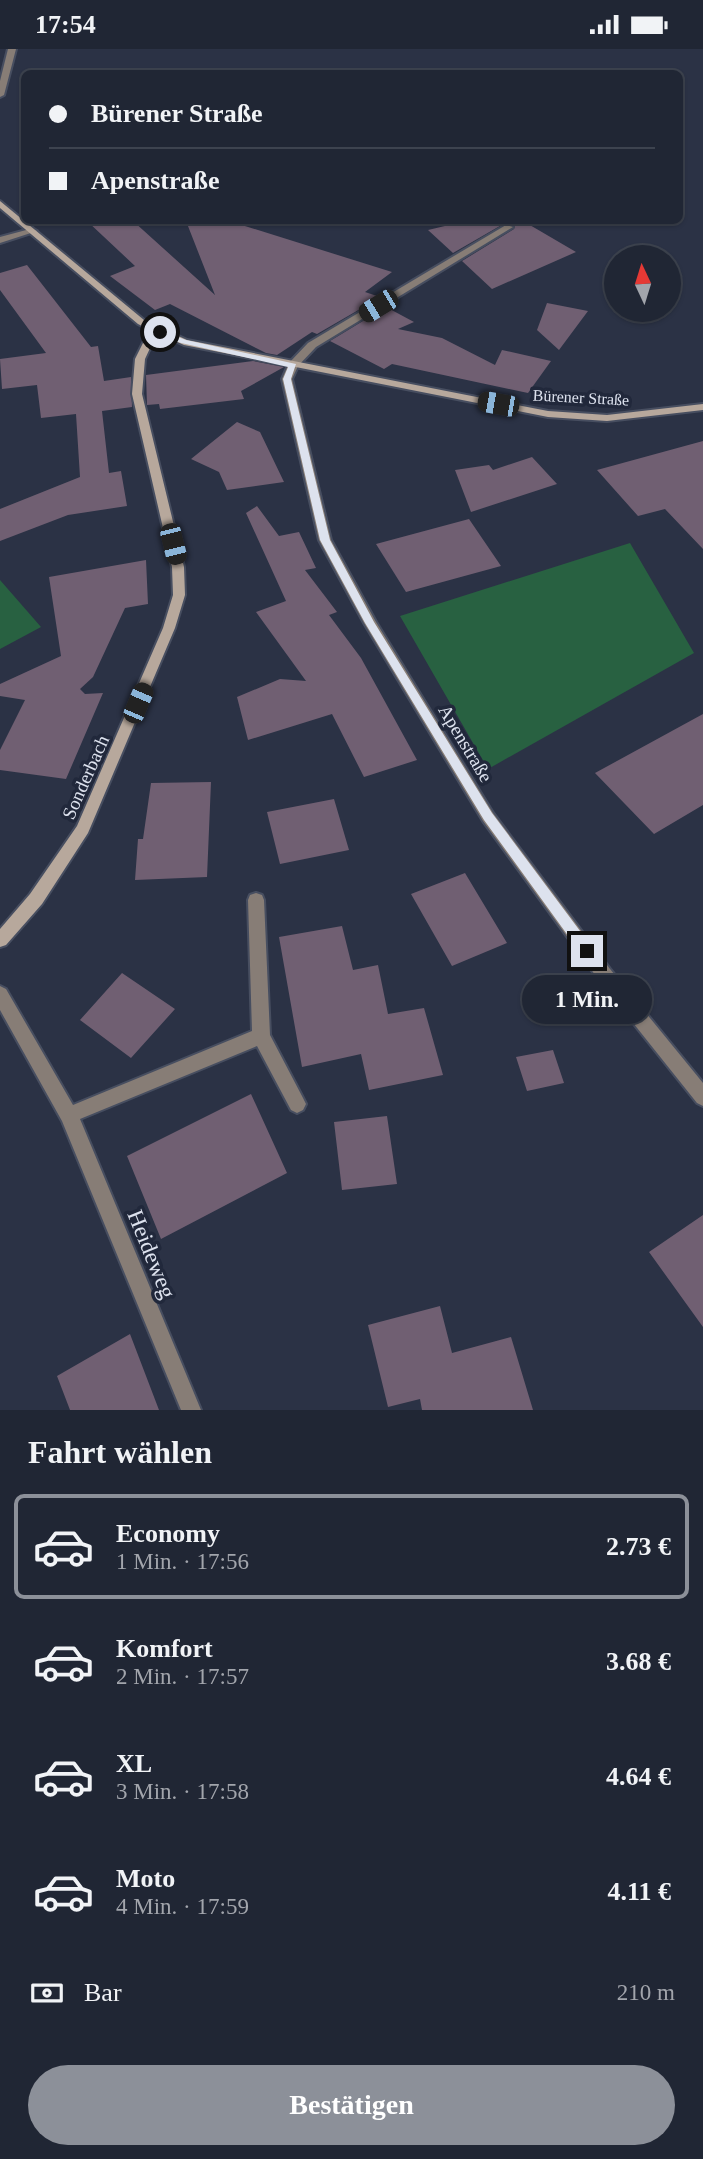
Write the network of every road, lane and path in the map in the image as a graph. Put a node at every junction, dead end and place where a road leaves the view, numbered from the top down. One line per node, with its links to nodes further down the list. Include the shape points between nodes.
1 (12, 49): 2 (street)
2 (3, 72): 3 (street)
3 (0, 95)
4 (0, 204): 5 (street, Bürener Straße)
5 (21, 221)
6 (24, 224): 8 (street, Bürener Straße)
7 (509, 227): 11 (street, via 312,345)
8 (33, 231): 9 (street); 10 (street, Bürener Straße, via 141,322)
9 (0, 240)
10 (160, 332): 11 (street, Bürener Straße, via 184,342); 14 (street, Sonderbach, via 142,349 136,368 137,394 178,567 179,596 83,829 36,899)
11 (293, 366): 12 (street, Bürener Straße, via 548,414 607,418); 17 (street, Apenstraße, via 287,379 325,540 370,623 488,817 604,974)
12 (703, 407)
13 (256, 900): 16 (street)
14 (0, 940)
15 (0, 994): 19 (street, Heideweg)
16 (261, 1036): 18 (street); 19 (street)
17 (703, 1097)
18 (297, 1104)
19 (69, 1115): 20 (street, Heideweg)
20 (191, 1410)

